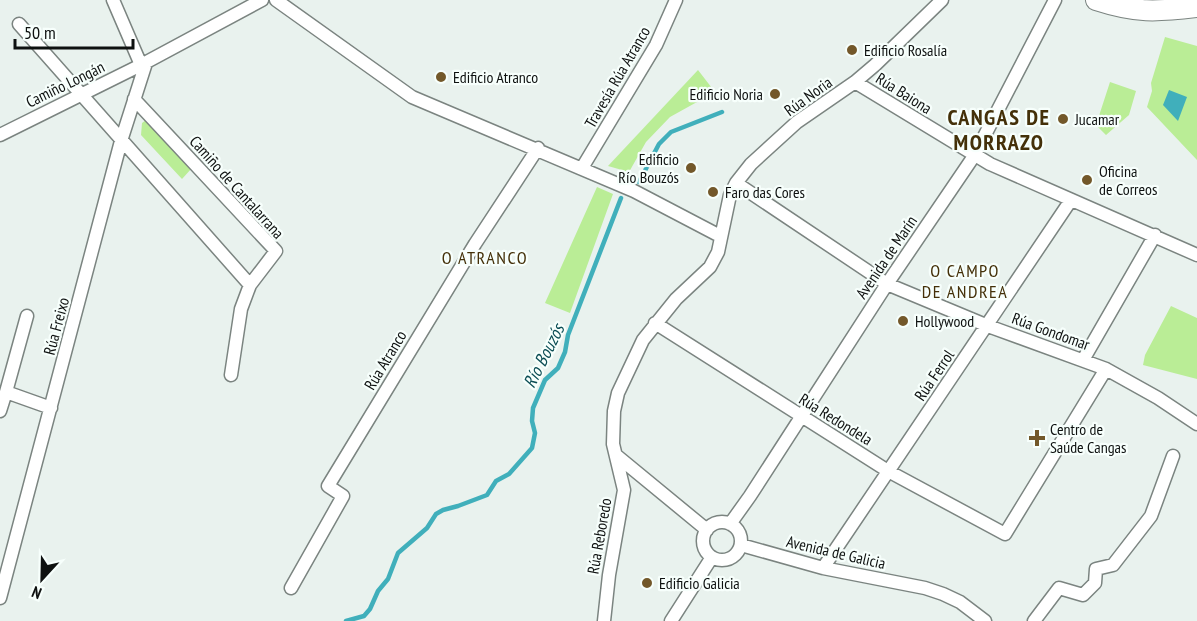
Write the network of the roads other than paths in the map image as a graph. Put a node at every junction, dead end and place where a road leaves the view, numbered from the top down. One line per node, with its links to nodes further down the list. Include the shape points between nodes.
1 (113, 0): 10 (street)
2 (262, 0): 10 (street, Camiño Longán)
3 (276, 0): 16 (street, via 412,97)
4 (676, 0): 18 (street, Travesía Rúa Atranco, via 646,62)
5 (942, 0): 11 (street, Rúa Noria)
6 (1054, 0): 17 (street, Avenida de Marín)
7 (1096, 0): 8 (main road, via 1157,12)
8 (1197, 7)
9 (19, 24): 12 (street)
10 (143, 64): 12 (street, Camiño Longán); 13 (street, Rúa Freixo)
11 (855, 82): 17 (street, Rúa Baiona); 19 (street, Rúa Noria, via 797,122)
12 (81, 94): 14 (street, Camiño Longán); 15 (street)
13 (134, 99): 15 (street, Rúa Freixo); 25 (street, Camiño de Cantalarrana, via 276,251)
14 (0, 135)
15 (122, 141): 25 (street); 33 (street, Rúa Freixo)
16 (538, 148): 18 (street); 45 (street, Rúa Atranco, via 475,243 328,486 343,496)
17 (974, 156): 20 (street, Rúa Baiona); 24 (street, Avenida de Marín)
18 (582, 168): 22 (street, via 634,190)
19 (736, 183): 22 (street, Rúa Noria); 24 (street, Rúa Gondomar)
20 (1071, 200): 21 (street, Rúa Baiona); 28 (street, Rúa Ferrol)
21 (1155, 235): 23 (street, Rúa Baiona); 29 (street)
22 (720, 236): 27 (street, Rúa Noria, via 718,252 710,267)
23 (1197, 255)
24 (887, 284): 28 (street, Rúa Gondomar); 35 (street, Avenida de Marín)
25 (250, 285): 31 (street, Camiño de Cantalarrana, via 241,309)
26 (27, 316): 32 (street)
27 (655, 323): 35 (street, Rúa Redondela); 37 (street, Rúa Reboredo, via 618,393 613,430)
28 (988, 326): 29 (street, Rúa Gondomar); 39 (street, Rúa Ferrol)
29 (1083, 360): 30 (street, Rúa Gondomar)
30 (1106, 369): 36 (street, Rúa Gondomar); 39 (street, Rúa Redondela, via 1005,534)
31 (231, 375)
32 (6, 392): 33 (street); 34 (street)
33 (51, 408): 46 (street, Rúa Freixo)
34 (0, 411)
35 (801, 417): 39 (street, Rúa Redondela); 40 (street, Avenida de Marín)
36 (1197, 424)
37 (617, 456): 41 (street); 47 (street, Rúa Reboredo, via 624,490)
38 (1173, 456): 50 (street, via 1151,516 1113,565 1096,569 1095,583 1083,595 1059,588)
39 (888, 471): 44 (street, Rúa Ferrol)
40 (730, 524): 41 (street, via 715,523); 42 (street, via 739,530)
41 (706, 530): 43 (street, via 704,545)
42 (741, 545): 43 (street, via 733,557); 44 (street, Avenida de Galicia)
43 (712, 557): 48 (street)
44 (823, 568): 49 (street, Avenida de Galicia, via 925,588 960,602)
45 (291, 588)
46 (0, 598)
47 (604, 621)
48 (671, 621)
49 (985, 621)
50 (1034, 621)

